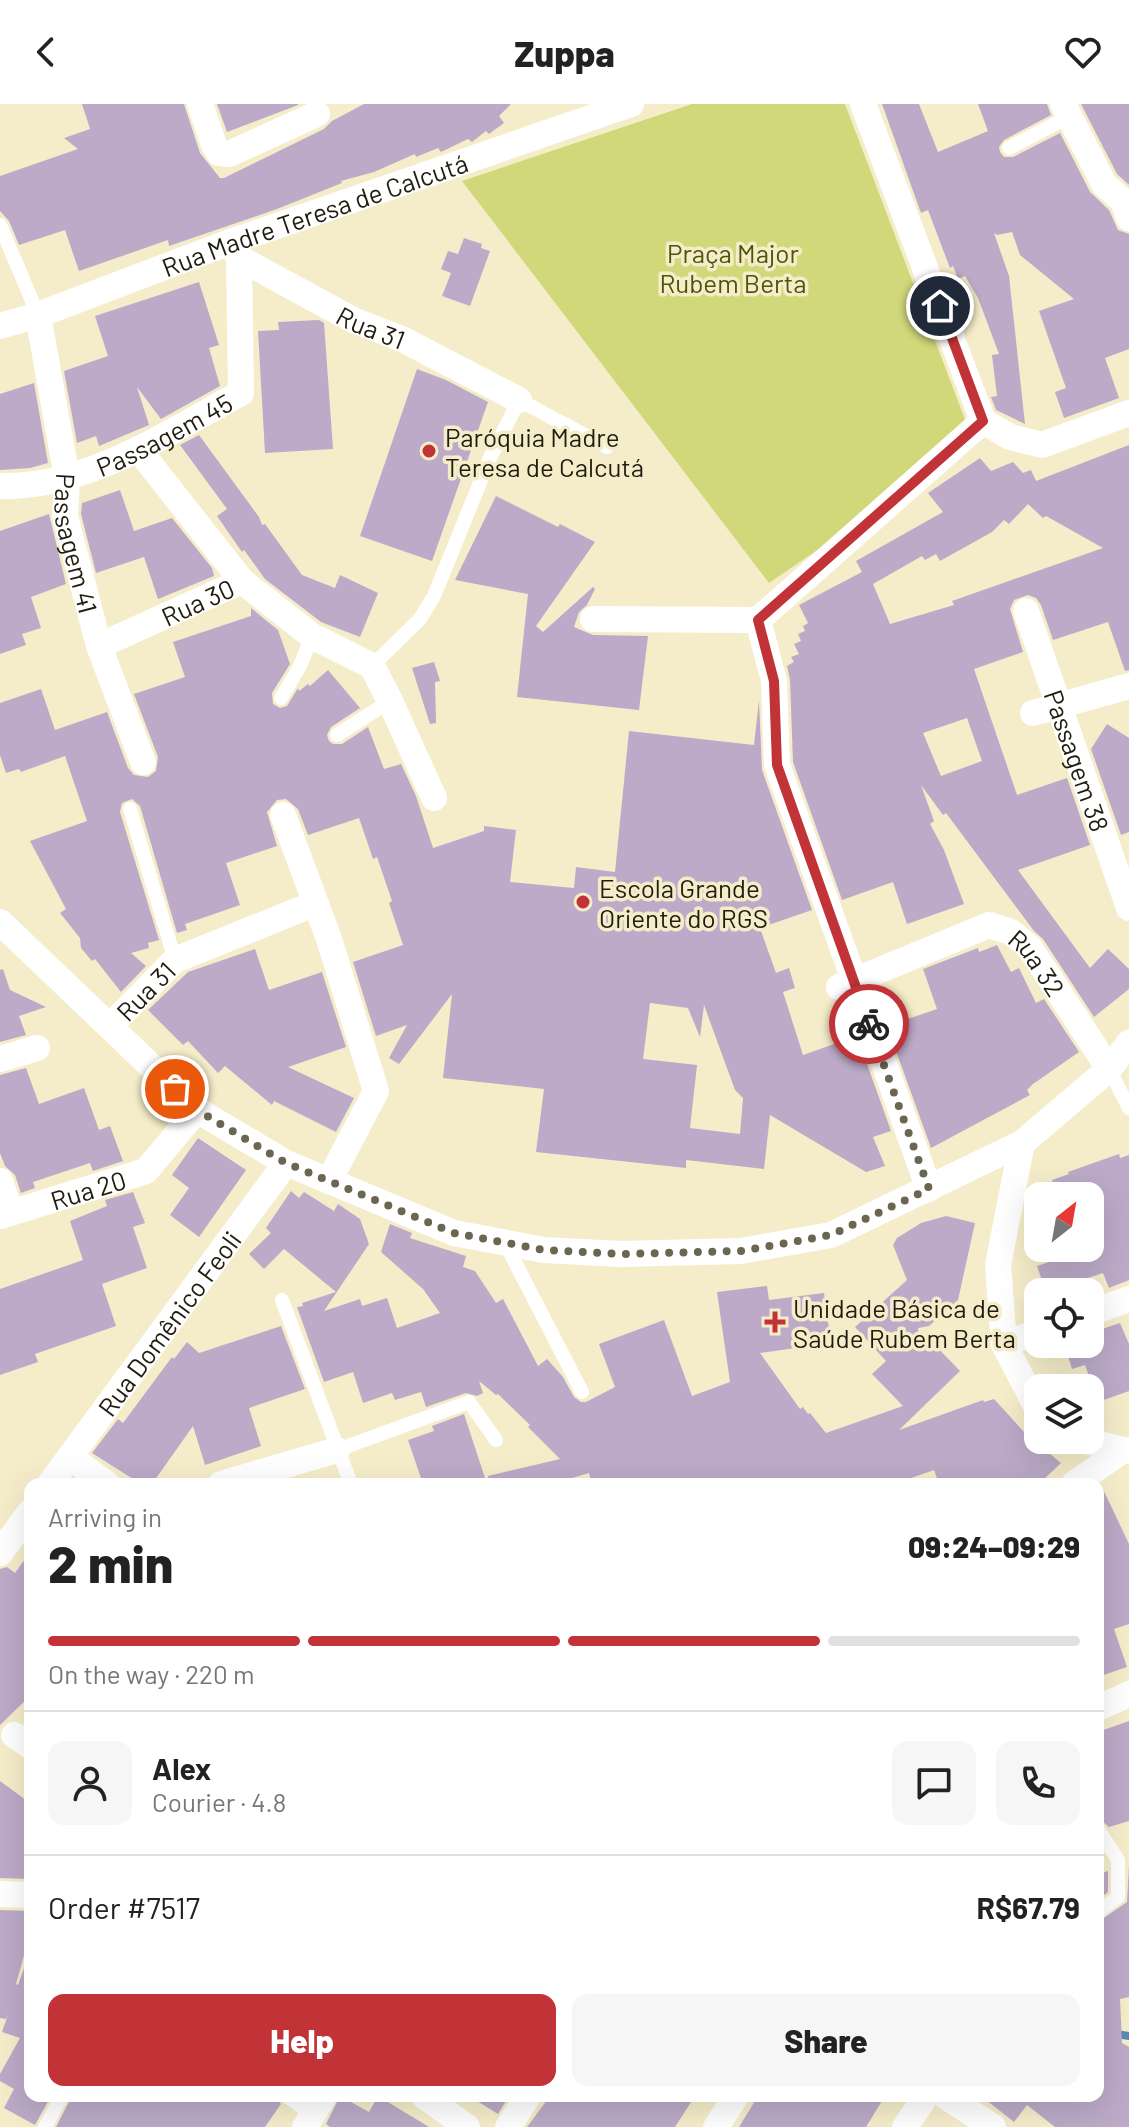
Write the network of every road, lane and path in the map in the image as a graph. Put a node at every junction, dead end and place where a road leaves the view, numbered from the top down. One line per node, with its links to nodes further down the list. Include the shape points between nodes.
1 (200, 104): 6 (street, via 214,145 219,153 229,154)
2 (631, 104): 5 (street, Rua Madre Teresa de Calcutá)
3 (863, 104): 15 (street)
4 (1065, 110): 7 (lane); 8 (street, via 1104,184)
5 (574, 113): 10 (street, Rua Madre Teresa de Calcutá)
6 (317, 114)
7 (1009, 148)
8 (1126, 209)
9 (0, 225): 11 (lane)
10 (234, 250): 11 (street, Rua Madre Teresa de Calcutá); 13 (street, Rua 31, via 353,320 402,339); 17 (street, Passagem 45, via 241,393)
11 (38, 315): 12 (street, Rua Madre Teresa de Calcutá); 18 (street, Passagem 41)
12 (0, 326)
13 (519, 400): 16 (lane); 26 (lane, via 434,596 420,619)
14 (1129, 413): 15 (street, via 1042,445 1010,437)
15 (983, 421): 23 (street)
16 (607, 447)
17 (138, 449): 18 (street, Passagem 45); 20 (street)
18 (67, 478): 19 (street, Passagem 45); 25 (street, Passagem 41, via 65,516)
19 (0, 486)
20 (242, 581): 24 (street, Rua 30); 25 (street, Rua 30)
21 (1026, 611): 30 (street, Passagem 38)
22 (593, 619): 23 (street)
23 (758, 620): 40 (street, via 774,681 777,765)
24 (312, 636): 26 (street, Rua 30); 28 (lane)
25 (99, 646): 32 (street, Passagem 41)
26 (372, 666): 29 (street)
27 (1129, 686): 30 (street)
28 (281, 698)
29 (390, 701): 31 (lane); 33 (street)
30 (1045, 710): 37 (street, Passagem 38)
31 (337, 735)
32 (143, 762)
33 (434, 798)
34 (130, 809): 39 (lane)
35 (283, 815): 36 (street)
36 (314, 904): 39 (street, Rua 31); 51 (street, via 376,1091)
37 (1129, 908)
38 (0, 922): 41 (street)
39 (175, 960): 41 (street, Rua 31)
40 (846, 984): 45 (street, Rua 32, via 989,925 1011,932 1030,948); 52 (street)
41 (110, 1026): 47 (street)
42 (1129, 1043): 45 (street)
43 (37, 1048): 44 (street)
44 (0, 1059)
45 (1109, 1069): 46 (lane); 48 (street)
46 (1129, 1108)
47 (197, 1110): 49 (street); 53 (street, Rua 20, via 146,1171)
48 (1022, 1143): 52 (street); 59 (street, via 998,1265)
49 (286, 1163): 51 (street); 66 (street, Rua Domênico Feoli)
50 (0, 1181): 53 (street)
51 (329, 1181): 54 (street, via 454,1233)
52 (929, 1189): 54 (street, via 831,1235 741,1251 621,1254)
53 (6, 1214)
54 (504, 1242): 61 (lane)
55 (1129, 1299): 57 (street)
56 (282, 1300): 64 (lane)
57 (1104, 1308)
58 (1024, 1337): 59 (street)
59 (1004, 1344): 60 (street)
60 (1024, 1383)
61 (582, 1392)
62 (496, 1440): 64 (lane, via 469,1402)
63 (1104, 1446): 65 (street)
64 (337, 1450): 69 (street); 70 (lane)
65 (1126, 1451): 71 (street)
66 (70, 1457): 67 (street, Rua Domênico Feoli); 68 (street)
67 (54, 1478)
68 (99, 1478)
69 (241, 1478)
70 (349, 1478)
71 (1083, 1478)
72 (24, 1520): 73 (street)
73 (0, 1553)
74 (1129, 1694): 75 (street)
75 (1104, 1705)
76 (1104, 1838): 79 (lane, via 1118,1860)
77 (0, 1894): 78 (street)
78 (24, 1895)
79 (1124, 1901): 80 (lane)
80 (1104, 1909)
81 (59, 2102): 89 (lane)
82 (297, 2102): 88 (lane)
83 (432, 2102): 90 (street)
84 (524, 2102): 91 (street)
85 (732, 2102): 92 (street)
86 (922, 2102): 93 (street)
87 (954, 2102): 94 (street)
88 (314, 2113)
89 (45, 2127)
90 (467, 2127)
91 (508, 2127)
92 (716, 2127)
93 (905, 2127)
94 (993, 2127)

